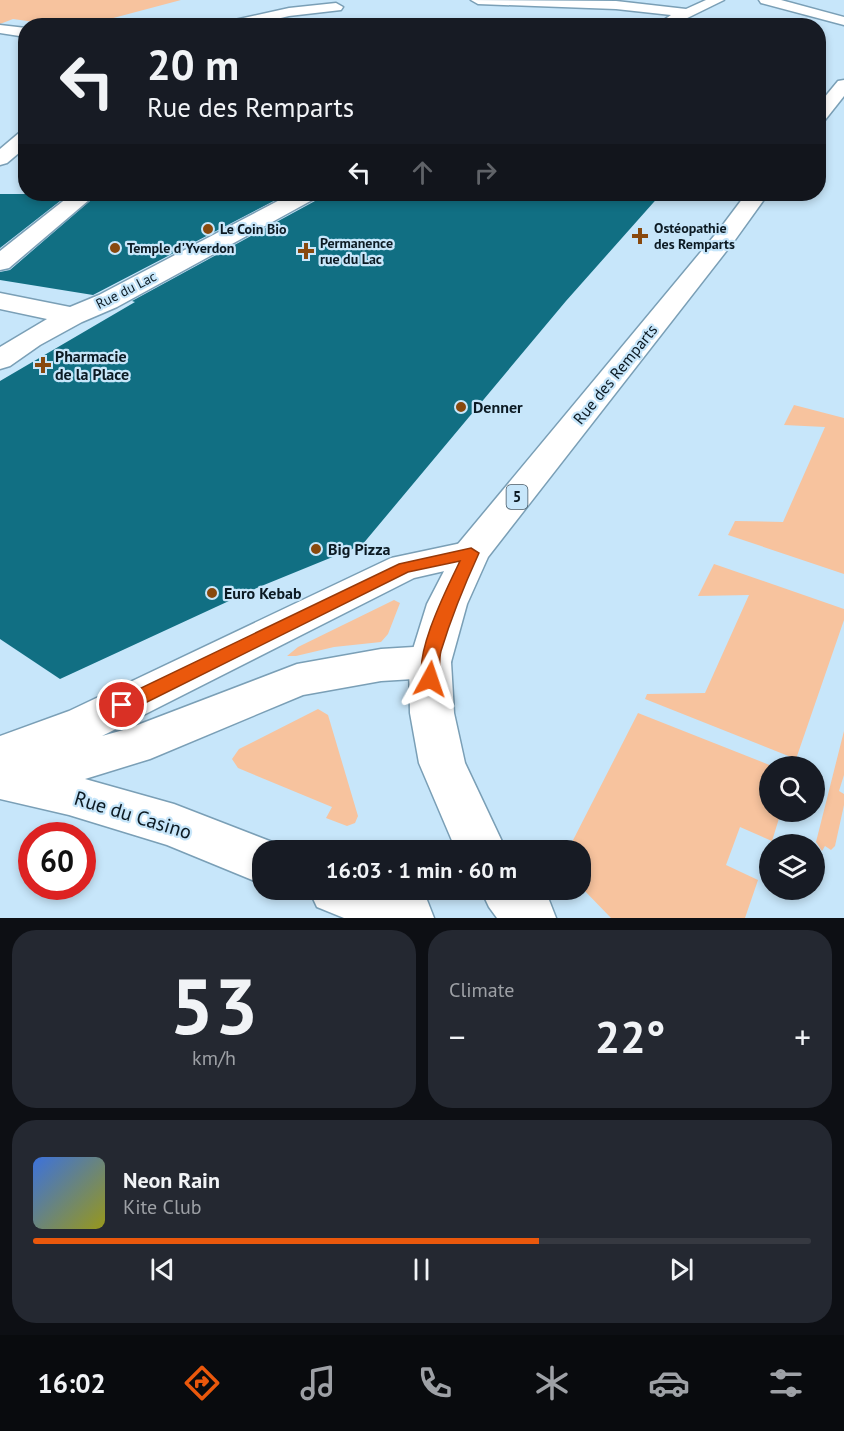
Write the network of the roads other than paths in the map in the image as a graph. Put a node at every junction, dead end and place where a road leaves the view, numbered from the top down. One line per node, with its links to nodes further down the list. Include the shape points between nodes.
1 (478, 0): 4 (street)
2 (717, 0): 6 (street)
3 (766, 0): 7 (street)
4 (618, 2): 6 (street)
5 (342, 4): 8 (street); 10 (street)
6 (688, 13): 11 (street)
7 (839, 14)
8 (269, 16): 9 (street)
9 (260, 18)
10 (321, 18)
11 (678, 18)
12 (0, 29): 13 (street)
13 (18, 32)
14 (844, 85): 15 (street)
15 (826, 107)
16 (18, 144): 17 (street)
17 (0, 159)
18 (76, 201): 21 (street)
19 (293, 201): 23 (street, Rue du Lac, via 108,302)
20 (752, 201): 25 (street, Rue des Remparts / 5)
21 (0, 262)
22 (0, 301): 23 (street)
23 (72, 316): 24 (street, Rue du Lac)
24 (0, 360)
25 (471, 553): 26 (street, Rue des Remparts / 5, via 447,604); 27 (street, via 404,567 85,724)
26 (430, 662): 28 (street, via 297,680 134,747 71,764); 30 (street, Rue des Remparts / 5, via 432,713 442,763)
27 (0, 755)
28 (0, 768)
29 (0, 779): 31 (street, Rue du Casino, via 174,826)
30 (477, 840)
31 (252, 857)
32 (361, 900): 33 (street)
33 (408, 918)

